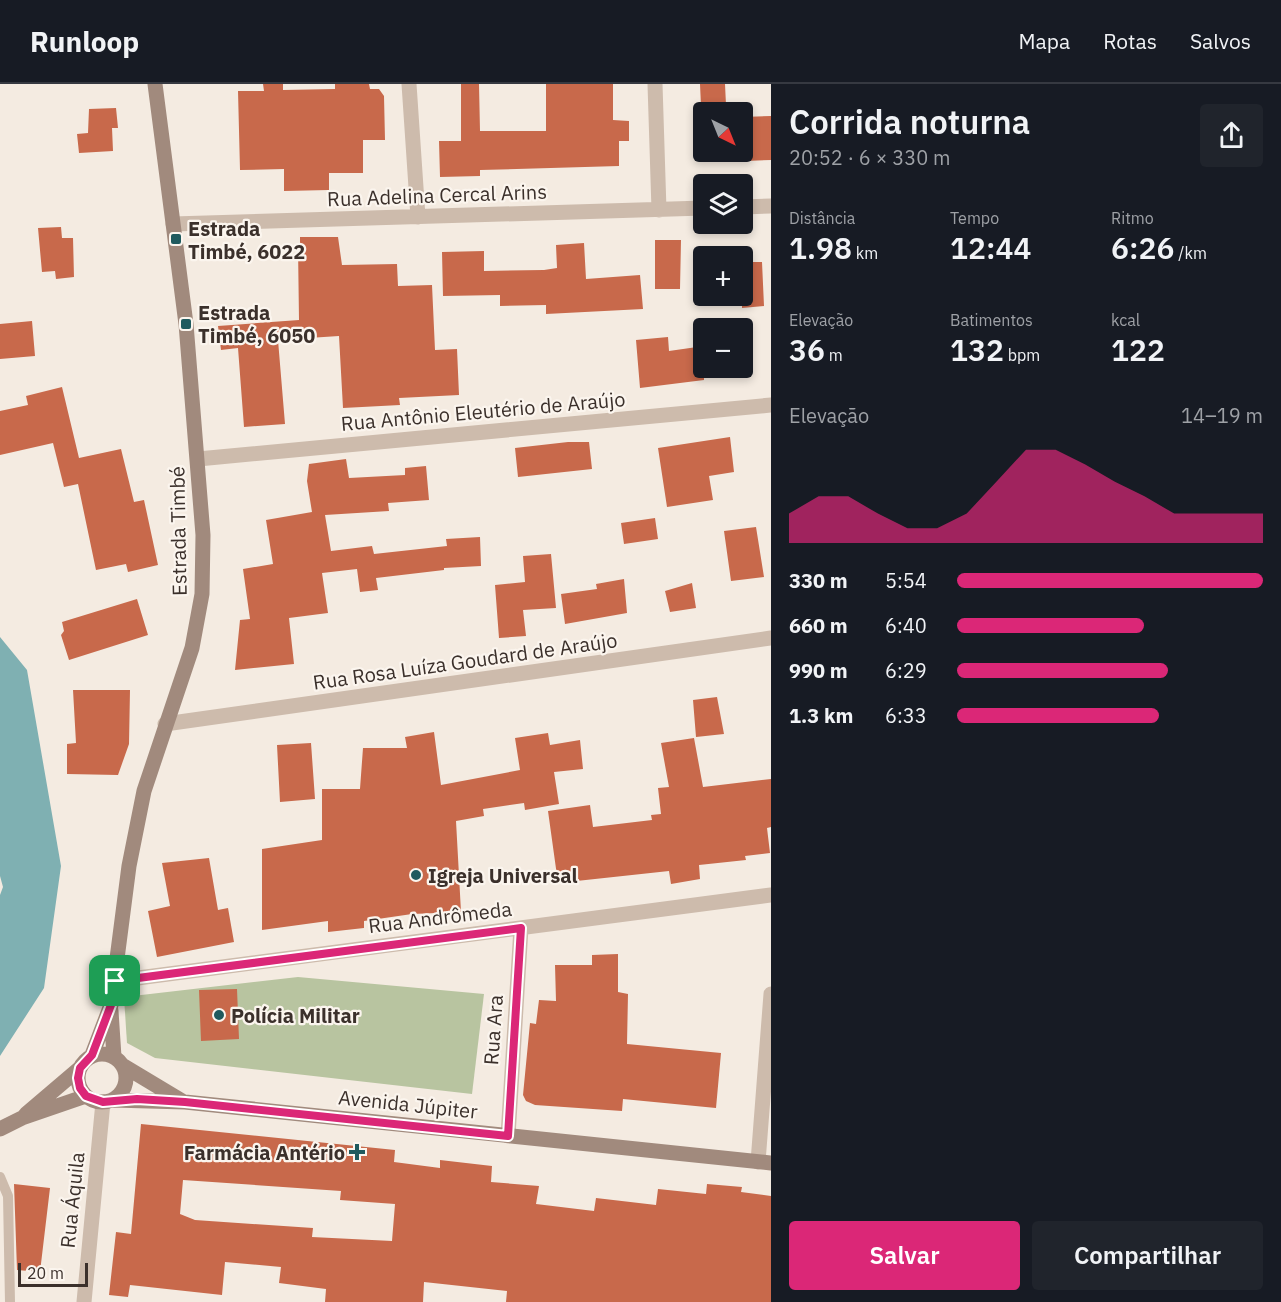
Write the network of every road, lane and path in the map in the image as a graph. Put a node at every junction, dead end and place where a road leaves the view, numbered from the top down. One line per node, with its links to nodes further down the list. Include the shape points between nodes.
1 (155, 84): 9 (main road, Estrada Timbé)
2 (409, 84): 8 (street)
3 (655, 84): 7 (street)
4 (771, 206): 5 (street)
5 (753, 207)
6 (693, 208): 7 (street, Rua Adelina Cercal Arins)
7 (659, 210): 8 (street, Rua Adelina Cercal Arins)
8 (418, 217): 9 (street, Rua Adelina Cercal Arins)
9 (173, 224): 11 (main road, Estrada Timbé)
10 (771, 405): 11 (street, Rua Antônio Eleutério de Araújo)
11 (198, 459): 13 (main road, Estrada Timbé, via 202,594 192,648)
12 (771, 638): 13 (street, Rua Rosa Luíza Goudard de Araújo)
13 (165, 724): 16 (main road, Estrada Timbé, via 134,833)
14 (771, 895): 15 (street, Rua Andrômeda)
15 (521, 928): 16 (street, Rua Andrômeda); 27 (street, Rua Ara)
16 (115, 981): 18 (main road, Estrada Timbé)
17 (771, 994): 28 (street)
18 (111, 1005): 19 (main road, Estrada Timbé); 20 (main road, Estrada Timbé)
19 (92, 1055): 20 (main road, via 104,1054); 21 (main road)
20 (118, 1061): 23 (main road, via 126,1075 125,1084); 24 (main road, Avenida Júpiter)
21 (80, 1068): 22 (main road, via 78,1078); 25 (main road)
22 (86, 1096): 23 (main road); 25 (main road)
23 (108, 1101): 24 (main road, Avenida Júpiter); 31 (street, Rua Áquila)
24 (185, 1102): 27 (main road, Avenida Júpiter)
25 (21, 1118): 26 (main road)
26 (0, 1129)
27 (508, 1136): 28 (main road, Avenida Júpiter)
28 (764, 1162)
29 (0, 1177): 30 (lane, via 8,1196)
30 (10, 1302)
31 (84, 1302)

